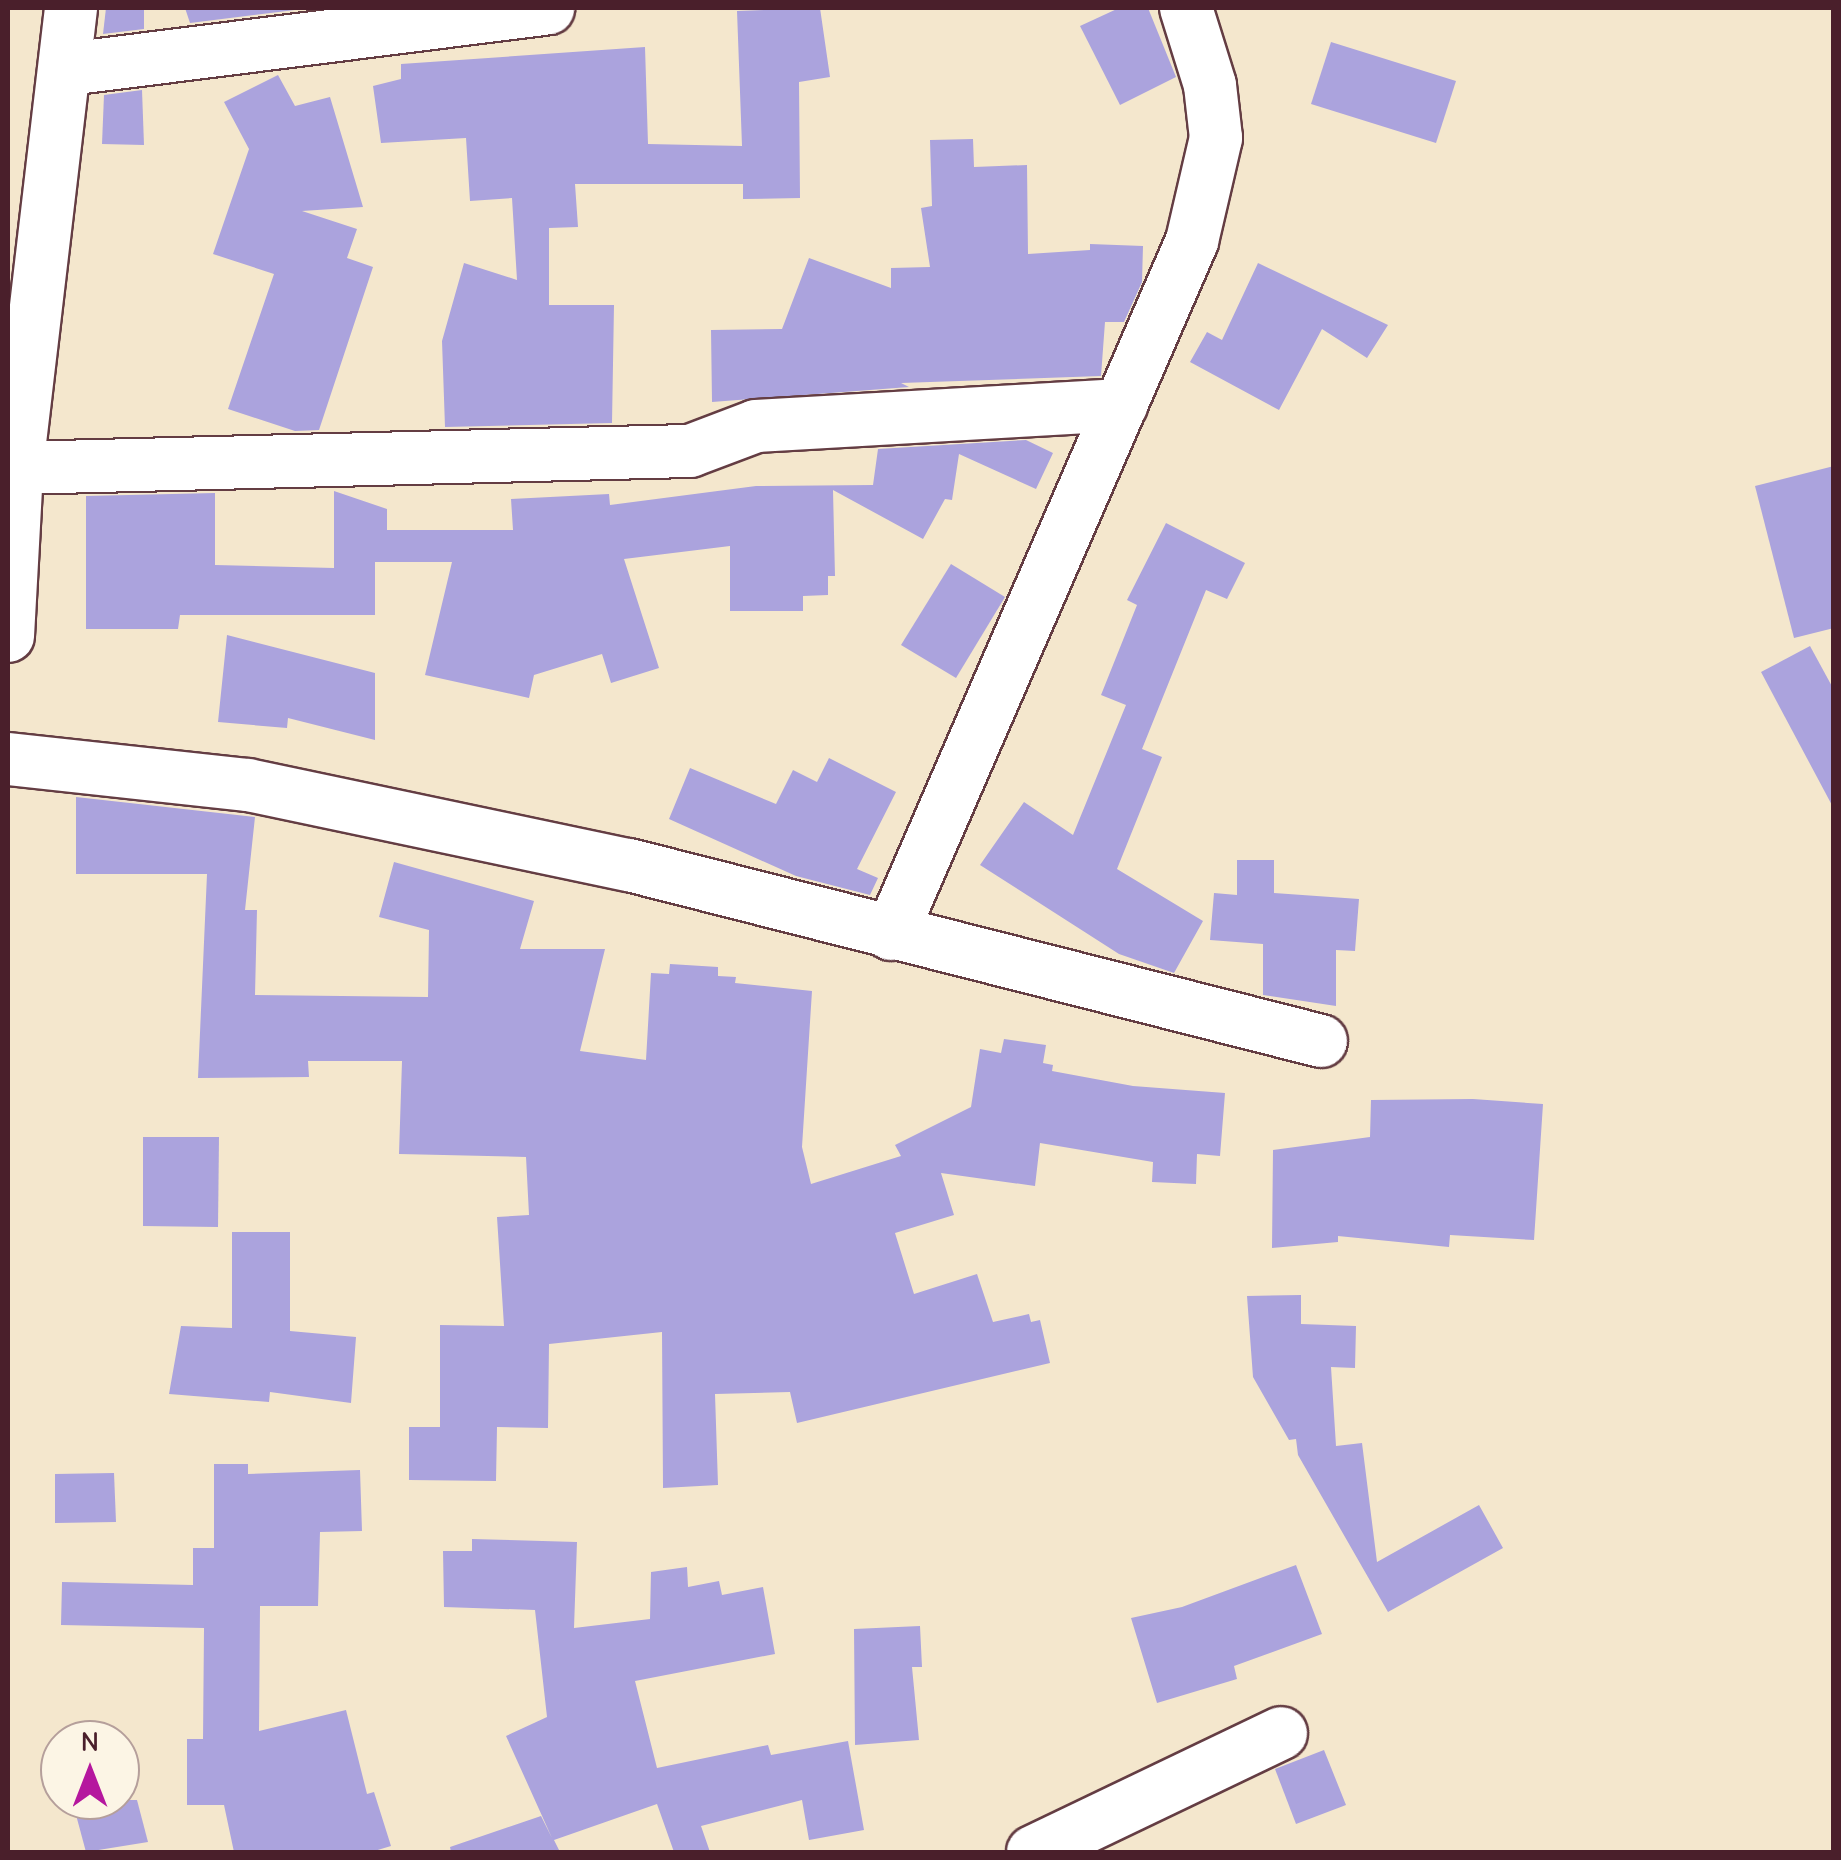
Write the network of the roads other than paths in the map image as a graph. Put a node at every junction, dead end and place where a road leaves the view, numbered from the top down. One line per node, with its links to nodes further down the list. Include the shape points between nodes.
1 (72, 8): 4 (street)
2 (548, 8): 4 (street)
3 (1186, 8): 5 (street, via 1210,85 1216,138 1192,241)
4 (68, 69): 6 (street)
5 (1121, 405): 6 (street, via 756,426 690,451); 9 (street)
6 (18, 468): 7 (street)
7 (8, 636)
8 (8, 760): 9 (street, via 248,785 629,865)
9 (891, 934): 10 (street)
10 (1321, 1042)
11 (1281, 1733): 12 (street)
12 (1033, 1852)

